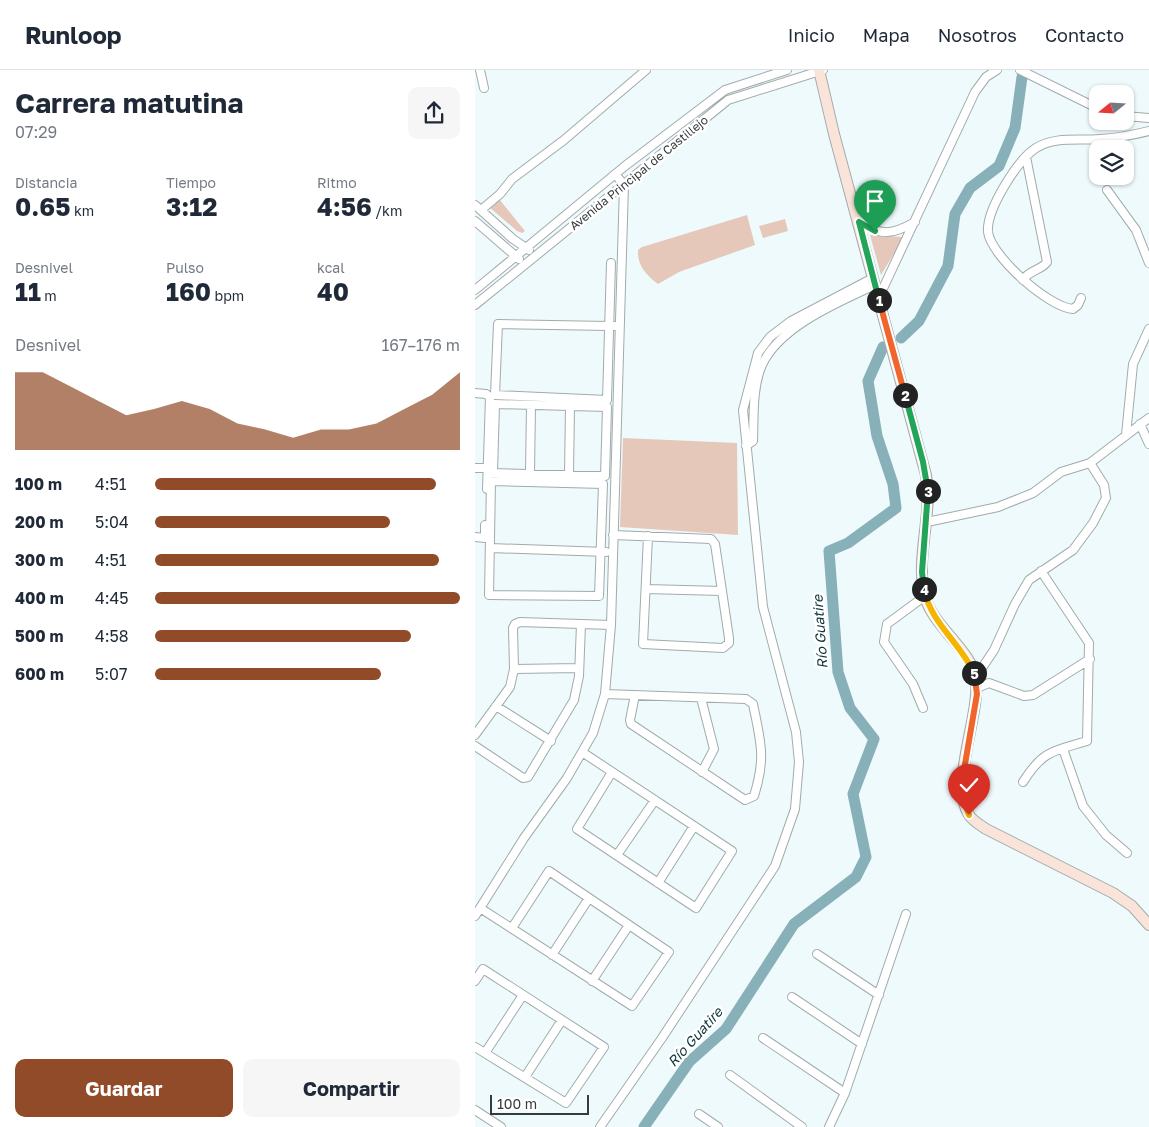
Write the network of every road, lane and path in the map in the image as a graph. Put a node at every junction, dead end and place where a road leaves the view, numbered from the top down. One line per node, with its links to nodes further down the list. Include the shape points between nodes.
1 (480, 70): 7 (street)
2 (646, 70): 16 (street, via 513,179 500,194)
3 (787, 70): 13 (street, Avenida Principal de Castillejo, via 725,90)
4 (820, 70): 14 (street, Avenida Principal de Castillejo, via 728,100); 18 (main road)
5 (997, 70): 19 (street, via 986,77 975,92)
6 (1020, 70): 8 (street)
7 (485, 88)
8 (1089, 104)
9 (1134, 117): 10 (street)
10 (1149, 118)
11 (1149, 131): 12 (street, via 1100,139 1050,142 1035,148)
12 (1026, 157): 26 (street, via 1047,262); 26 (street, via 1000,191 988,224 993,244)
13 (615, 174): 14 (street); 20 (street, Avenida Principal de Castillejo)
14 (624, 185): 22 (street, Avenida Principal de Castillejo); 33 (street)
15 (1107, 190): 24 (street, via 1137,230)
16 (478, 207): 20 (street)
17 (475, 221): 21 (street)
18 (859, 222): 19 (street, via 883,233 900,230); 27 (main road)
19 (915, 222): 30 (street)
20 (527, 248): 21 (street, Avenida Principal de Castillejo); 22 (street)
21 (517, 256): 25 (street); 28 (street, Avenida Principal de Castillejo)
22 (536, 256): 25 (street, Avenida Principal de Castillejo)
23 (611, 263): 32 (street)
24 (1149, 263)
25 (526, 264): 31 (street, Avenida Principal de Castillejo)
26 (1023, 280): 29 (street, via 1040,294 1069,309 1078,305)
27 (874, 281): 30 (main road); 112 (street, via 791,321 770,337 758,354 743,410 763,606 796,732 799,762 795,810 775,866)
28 (475, 290)
29 (1081, 298)
30 (880, 302): 51 (main road, via 926,476)
31 (475, 305)
32 (609, 326): 32 (street, via 498,324 495,395 607,400); 33 (street)
33 (619, 326): 42 (street)
34 (1149, 329): 40 (street, via 1133,364)
35 (475, 393): 48 (street, via 490,397)
36 (531, 405): 37 (street); 49 (street); 49 (street, via 495,404 493,473)
37 (570, 406): 41 (street, via 607,407); 50 (street)
38 (1149, 418): 39 (street)
39 (1140, 424): 40 (street); 43 (street)
40 (1126, 435): 46 (street)
41 (606, 436): 42 (street); 44 (street)
42 (616, 437): 45 (street)
43 (1149, 444)
44 (605, 446): 45 (street); 50 (street, via 605,476)
45 (615, 446): 52 (street)
46 (1090, 463): 51 (street, via 1061,472 1033,493 998,507); 58 (street, via 1104,485 1106,498 1073,550)
47 (475, 468): 48 (street)
48 (487, 468): 54 (street, via 485,538)
49 (530, 474): 50 (street)
50 (569, 475)
51 (927, 522): 61 (main road, via 922,572)
52 (613, 535): 53 (street); 57 (street)
53 (648, 536): 59 (street); 60 (street, via 711,539 715,544)
54 (475, 537)
55 (490, 548): 56 (street); 56 (street, via 489,595 599,596); 56 (street, via 491,481 603,484)
56 (602, 552): 57 (street)
57 (613, 552): 63 (street)
58 (1041, 571): 64 (street, via 1089,643); 67 (street, via 1029,580 994,650)
59 (646, 589): 60 (street); 60 (street, via 643,644 723,648 729,643 729,638)
60 (722, 591)
61 (925, 596): 67 (main road, via 932,614 963,654); 73 (street, via 887,624 884,642 913,684)
62 (581, 624): 63 (street); 65 (street); 66 (street, via 515,624)
63 (611, 625): 69 (street)
64 (1090, 659): 68 (street, via 1033,695 1024,696 989,683); 77 (street, via 1087,742)
65 (579, 668): 66 (street); 75 (street, via 574,700)
66 (514, 669): 72 (street, via 510,687)
67 (976, 677): 68 (main road)
68 (977, 688): 92 (main road, via 962,779 963,799 969,815 986,829 1113,893 1132,906)
69 (605, 694): 70 (street); 78 (street, via 593,733)
70 (635, 695): 71 (street); 80 (street, via 631,724)
71 (701, 698): 80 (street, via 714,749); 80 (street, via 747,700 753,704 762,750 758,783 753,796 748,799)
72 (496, 706): 74 (street); 75 (street)
73 (923, 708)
74 (475, 735)
75 (551, 741): 76 (street, via 528,777 523,778)
76 (475, 746)
77 (1063, 749): 81 (street, via 1049,753 1033,765); 84 (street, via 1083,806 1106,835)
78 (582, 752): 79 (street); 88 (street)
79 (612, 772): 82 (street); 85 (street, via 577,829)
80 (703, 772)
81 (1023, 782)
82 (655, 800): 83 (street); 85 (street)
83 (694, 826): 86 (street); 86 (street, via 732,851 696,908)
84 (1127, 853)
85 (617, 855): 86 (street)
86 (658, 883)
87 (589, 898): 91 (street); 93 (street, via 549,871); 95 (street)
88 (480, 908): 90 (street); 93 (street)
89 (906, 914): 99 (street)
90 (475, 916)
91 (629, 925): 96 (street); 96 (street, via 669,952 632,1006)
92 (1149, 925)
93 (512, 928): 95 (street)
94 (817, 954): 99 (street)
95 (552, 955): 96 (street)
96 (592, 980)
97 (475, 981): 98 (street, via 483,969)
98 (523, 995): 101 (street); 105 (street)
99 (879, 995): 103 (street)
100 (792, 997): 103 (street)
101 (562, 1020): 107 (street); 107 (street, via 604,1047 565,1103)
102 (763, 1038): 108 (street)
103 (862, 1044): 108 (street)
104 (475, 1047): 105 (street)
105 (485, 1053): 107 (street)
106 (730, 1075): 114 (street)
107 (525, 1077)
108 (845, 1093): 115 (street)
109 (475, 1110): 111 (street)
110 (699, 1114): 113 (street)
111 (499, 1126)
112 (600, 1127)
113 (718, 1127)
114 (801, 1127)
115 (829, 1127)

